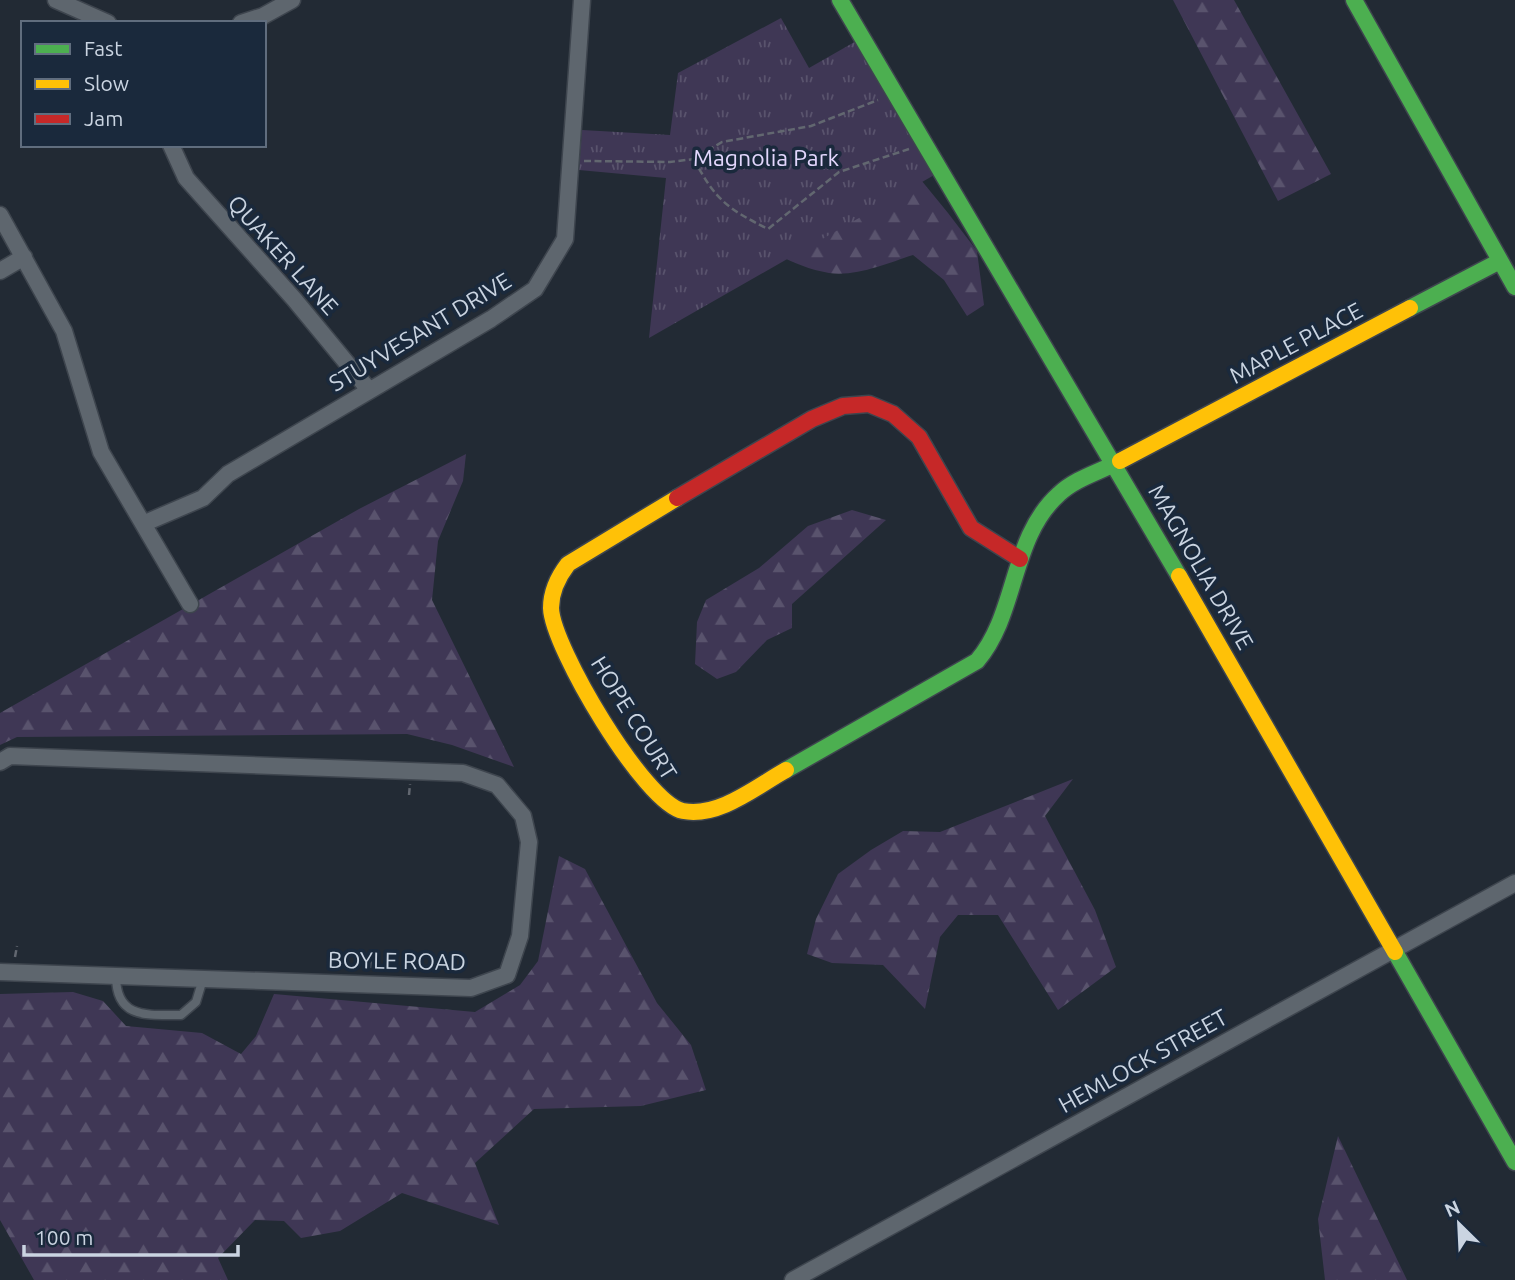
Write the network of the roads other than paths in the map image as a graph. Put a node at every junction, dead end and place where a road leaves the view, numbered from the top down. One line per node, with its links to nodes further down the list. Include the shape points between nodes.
1 (56, 0): 6 (street)
2 (292, 0): 7 (street)
3 (582, 0): 14 (street, STUYVESANT DRIVE, via 565,239 535,289)
4 (840, 0): 15 (street, MAGNOLIA DRIVE)
5 (1354, 0): 11 (street)
6 (103, 21)
7 (247, 21)
8 (172, 147): 14 (street, QUAKER LANE, via 195,188)
9 (0, 215): 10 (street)
10 (24, 257): 12 (street); 16 (street, via 64,331 101,452)
11 (1500, 261): 13 (street); 15 (street, MAPLE PLACE)
12 (0, 271)
13 (1515, 287)
14 (369, 390): 16 (street, STUYVESANT DRIVE, via 229,474 203,498)
15 (1114, 464): 17 (street, HOPE COURT, via 1073,482 1053,501 1027,534); 21 (street, MAGNOLIA DRIVE)
16 (145, 523): 18 (street)
17 (1020, 559): 17 (street, HOPE COURT, via 971,528 908,425 864,402 840,405 812,419 609,536 563,568 551,612 603,720 653,794 680,811 693,813 720,807 977,661 994,639)
18 (190, 604)
19 (0, 762): 24 (street, BOYLE ROAD, via 10,756 463,773 497,785 523,816 529,842 521,922 507,975 471,988)
20 (1515, 883): 21 (street, HEMLOCK STREET)
21 (1392, 950): 25 (street, MAGNOLIA DRIVE); 26 (street, HEMLOCK STREET)
22 (0, 972): 23 (street, BOYLE ROAD)
23 (116, 976): 24 (street, BOYLE ROAD); 24 (lane, via 116,995 143,1015 181,1015 197,1002)
24 (203, 979)
25 (1515, 1162)
26 (793, 1280)

